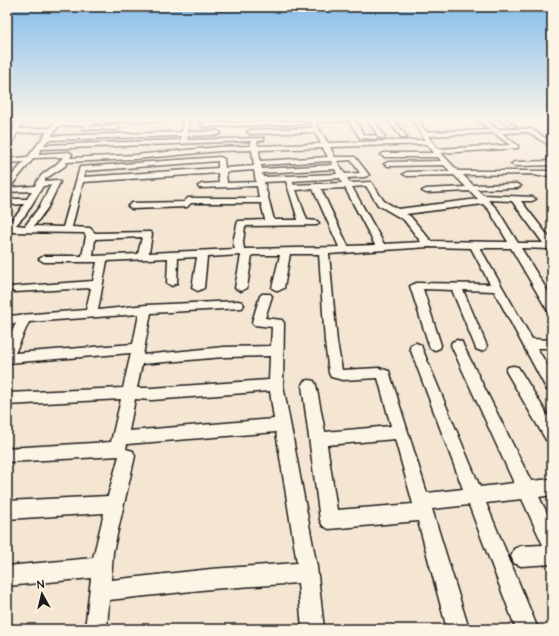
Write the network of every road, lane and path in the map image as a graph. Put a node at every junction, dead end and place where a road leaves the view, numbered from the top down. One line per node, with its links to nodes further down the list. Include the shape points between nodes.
1 (8, 149): 15 (street)
2 (37, 149): 20 (street)
3 (72, 149): 21 (street)
4 (121, 149): 22 (street)
5 (184, 149): 16 (street)
6 (219, 149): 18 (street)
7 (255, 149): 25 (street)
8 (313, 149): 25 (street)
9 (313, 149): 25 (street)
10 (327, 149): 29 (street)
11 (331, 149): 35 (street, via 353,158 365,175)
12 (375, 149): 17 (street)
13 (435, 149): 17 (street)
14 (489, 149): 17 (street)
15 (17, 150)
16 (184, 152): 18 (street); 22 (street)
17 (437, 152): 19 (street); 28 (street)
18 (220, 155): 25 (street); 30 (street, via 136,166); 31 (street)
19 (384, 155)
20 (30, 158): 21 (street); 24 (street); 44 (street)
21 (67, 158): 23 (street); 40 (street, via 42,178)
22 (118, 158): 23 (street)
23 (86, 159): 30 (street)
24 (7, 160)
25 (257, 161): 29 (street); 31 (street); 38 (street)
26 (552, 163): 28 (street)
27 (388, 164): 28 (street)
28 (448, 165): 33 (street)
29 (337, 167): 35 (street)
30 (83, 169): 37 (street)
31 (222, 170): 37 (street); 42 (street)
32 (407, 174): 33 (street)
33 (456, 174): 34 (street); 47 (street)
34 (552, 174)
35 (342, 176): 36 (street); 39 (street)
36 (288, 179): 38 (street); 46 (street)
37 (80, 180): 62 (street)
38 (260, 182): 42 (street); 53 (street)
39 (347, 185): 45 (street); 56 (street, via 368,184 381,203); 67 (street)
40 (39, 186): 44 (street); 52 (street); 61 (street, via 56,182 44,207)
41 (202, 186): 42 (street)
42 (223, 186)
43 (517, 186): 47 (street)
44 (8, 187)
45 (316, 187): 46 (street); 69 (street)
46 (291, 188): 58 (street)
47 (470, 188): 48 (street); 49 (street)
48 (426, 191)
49 (482, 199): 50 (street); 56 (street); 66 (street, via 499,219)
50 (515, 199): 51 (street); 68 (street)
51 (532, 199)
52 (29, 200): 54 (street); 60 (street, via 22,214)
53 (265, 200): 55 (street, via 188,201 187,204); 57 (street)
54 (7, 202)
55 (132, 206)
56 (397, 212): 64 (street, via 407,218)
57 (270, 223): 58 (street); 71 (street, via 241,223 238,242)
58 (303, 223): 59 (street)
59 (314, 223)
60 (7, 228): 61 (street)
61 (28, 228): 62 (street)
62 (67, 229): 63 (street, via 87,230)
63 (91, 236): 75 (street, via 147,234); 78 (street)
64 (428, 244): 65 (street); 67 (street)
65 (474, 245): 66 (street); 84 (street)
66 (513, 245): 68 (street); 87 (street)
67 (381, 247): 69 (street)
68 (551, 247)
69 (345, 250): 70 (street)
70 (324, 251): 72 (street); 108 (street, via 336,373 343,376 379,373 384,375)
71 (243, 252): 72 (street); 73 (street); 83 (street)
72 (286, 252): 98 (street, via 258,322 278,323)
73 (202, 254): 74 (street); 82 (street)
74 (173, 255): 75 (street); 79 (street)
75 (143, 256): 76 (street)
76 (103, 258): 78 (street); 80 (street)
77 (44, 259): 78 (street)
78 (86, 259)
79 (172, 283)
80 (98, 284): 85 (street); 89 (street)
81 (456, 287): 84 (street); 94 (street, via 416,286); 96 (street)
82 (198, 288)
83 (241, 288)
84 (498, 288): 92 (street)
85 (14, 289)
86 (238, 305): 88 (street)
87 (552, 308)
88 (146, 309): 89 (street); 99 (street)
89 (91, 314): 90 (street)
90 (24, 319): 91 (street); 100 (street)
91 (7, 320)
92 (528, 343): 93 (street); 104 (street)
93 (552, 344)
94 (435, 345)
95 (457, 345): 115 (street)
96 (481, 346)
97 (416, 348): 116 (street)
98 (277, 351): 99 (street); 102 (street)
99 (138, 354): 100 (street); 105 (street)
100 (7, 357)
101 (513, 371): 109 (street)
102 (276, 385): 105 (street, via 152,394); 107 (street)
103 (309, 385): 111 (street)
104 (552, 386)
105 (130, 393): 106 (street); 110 (street)
106 (7, 399)
107 (283, 425): 110 (street); 124 (street)
108 (400, 432): 111 (street); 118 (street)
109 (552, 435)
110 (120, 438): 112 (street, via 118,449)
111 (318, 439): 118 (street, via 329,520)
112 (7, 455)
113 (128, 456): 117 (street)
114 (552, 487): 115 (street)
115 (527, 490): 116 (street); 120 (street)
116 (475, 496): 118 (street); 130 (street)
117 (115, 504): 119 (street); 123 (street, via 103,552)
118 (423, 507): 129 (street)
119 (7, 510)
120 (552, 543)
121 (552, 554): 122 (street)
122 (521, 556)
123 (102, 567): 125 (street); 126 (street)
124 (308, 572): 126 (street); 128 (street)
125 (7, 576)
126 (99, 591): 127 (street)
127 (96, 629)
128 (313, 629)
129 (458, 629)
130 (527, 629)

